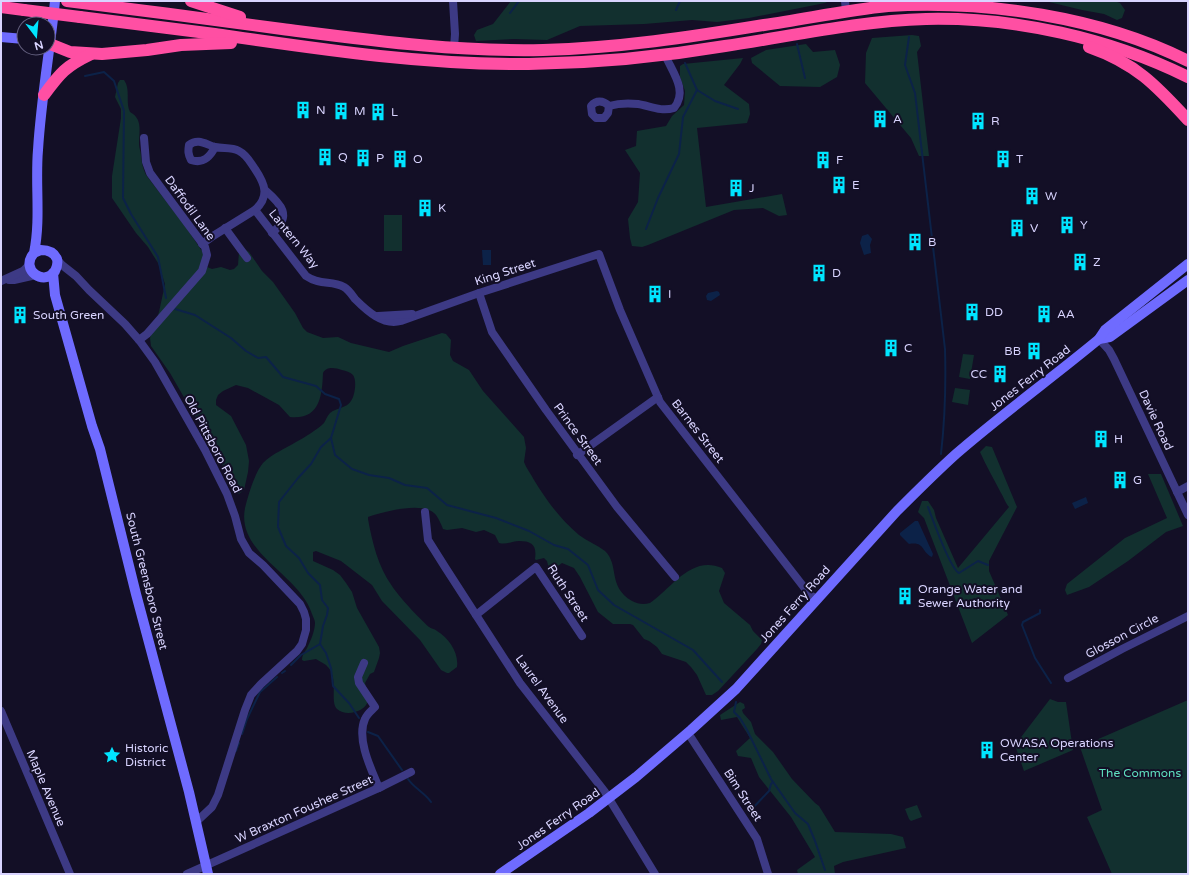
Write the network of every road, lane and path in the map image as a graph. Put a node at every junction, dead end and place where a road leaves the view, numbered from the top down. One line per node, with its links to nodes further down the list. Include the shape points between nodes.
1 (56, 1): 8 (main road)
2 (67, 1): 10 (highway)
3 (191, 1): 10 (highway)
4 (453, 1): 18 (street)
5 (845, 6): 6 (highway); 13 (highway, via 844,15 839,19 812,26); 19 (highway, via 668,40)
6 (890, 6): 9 (highway, via 882,13 851,19 845,22); 12 (highway, via 984,6 1070,20)
7 (1, 7): 16 (highway, bridge)
8 (54, 16)
9 (844, 27): 11 (highway, via 937,19 1002,23); 13 (highway)
10 (279, 28): 18 (highway, via 387,43)
11 (1043, 30): 27 (highway, via 1121,50); 30 (highway, via 1058,38 1108,55 1137,70)
12 (1108, 30): 20 (highway, via 1120,28); 25 (highway)
13 (806, 32): 24 (highway)
14 (1, 36): 15 (main road)
15 (16, 38)
16 (265, 42): 21 (highway, via 196,43); 23 (highway)
17 (56, 47): 21 (highway, via 70,52)
18 (454, 48): 19 (highway); 23 (highway, via 442,55)
19 (566, 49): 26 (highway, via 533,55 474,57)
20 (1188, 51)
21 (92, 54): 28 (highway, via 73,63 59,74)
22 (48, 56): 28 (main road)
23 (379, 56): 26 (highway)
24 (665, 56): 26 (highway, via 600,62); 29 (street, via 681,92 678,104 674,108 664,110 624,103)
25 (1188, 61)
26 (459, 63)
27 (1188, 77)
28 (44, 95): 35 (main road, via 36,169)
29 (609, 106)
30 (1188, 120)
31 (144, 138): 38 (street, Daffodil Lane, via 146,162 150,173)
32 (215, 147): 33 (street, via 231,148 248,158 262,179)
33 (265, 190): 34 (street, via 263,200); 37 (street, via 284,212 284,219)
34 (255, 210): 36 (street); 37 (street, Lantern Way)
35 (38, 226): 39 (main road); 41 (main road)
36 (225, 228): 38 (street); 42 (street)
37 (272, 233): 52 (street, Lantern Way, via 306,276 317,282 344,288 375,316)
38 (202, 244): 54 (street, Daffodil Lane, via 207,255 202,271)
39 (34, 253): 41 (main road, via 42,250); 43 (main road)
40 (599, 254): 50 (street, King Street); 55 (street, Barnes Street)
41 (53, 255): 45 (street, Old Pittsboro Road); 46 (main road, via 58,264)
42 (247, 258)
43 (30, 264): 47 (main road); 48 (street, via 23,271)
44 (1188, 264): 53 (main road, Jones Ferry Road, via 1105,330)
45 (68, 271): 46 (street); 54 (street, Old Pittsboro Road)
46 (54, 273): 47 (main road, via 47,277); 51 (main road, South Greensboro Street)
47 (37, 276): 48 (street); 51 (main road, South Greensboro Street)
48 (4, 280)
49 (1188, 280): 53 (main road, Jones Ferry Road, via 1110,337)
50 (479, 293): 52 (street, King Street); 56 (street, Prince Street, via 492,332)
51 (55, 295): 73 (main road, South Greensboro Street, via 100,449)
52 (420, 314)
53 (1099, 339): 58 (street, Davie Road, via 1114,359); 62 (main road, Jones Ferry Road, via 956,455 897,511)
54 (139, 340): 73 (street, Old Pittsboro Road, via 155,362 205,450 227,494 244,545 295,598 306,619 305,637 297,651 251,695 218,795 212,807)
55 (658, 397): 56 (street); 62 (street, Barnes Street, via 676,424 810,595)
56 (578, 455): 61 (street, Prince Street)
57 (1188, 486): 58 (street)
58 (1177, 492): 60 (street, Davie Road)
59 (425, 512): 63 (street, Laurel Avenue, via 428,540)
60 (1188, 515)
61 (675, 577)
62 (817, 599): 69 (main road, Jones Ferry Road, via 736,689)
63 (476, 615): 65 (street, Ruth Street, via 536,567); 72 (street, Laurel Avenue, via 520,683)
64 (1188, 616): 67 (street, Glosson Circle)
65 (582, 636)
66 (364, 663): 71 (street, via 358,677 359,683 375,707 366,717 362,738)
67 (1068, 678)
68 (1, 711): 75 (street, Maple Avenue)
69 (688, 733): 72 (main road, Jones Ferry Road); 79 (street, Bim Street, via 757,839)
70 (411, 772): 71 (street, W Braxton Foushee Street)
71 (379, 788): 74 (street, W Braxton Foushee Street)
72 (609, 799): 77 (main road, Jones Ferry Road); 78 (street, Laurel Avenue)
73 (196, 822): 74 (main road, South Greensboro Street)
74 (207, 870): 76 (street, W Braxton Foushee Street)
75 (70, 874)
76 (187, 874)
77 (500, 874)
78 (655, 874)
79 (768, 874)

